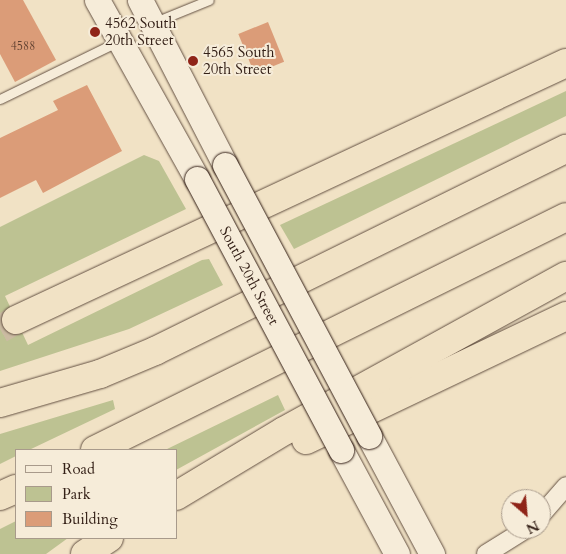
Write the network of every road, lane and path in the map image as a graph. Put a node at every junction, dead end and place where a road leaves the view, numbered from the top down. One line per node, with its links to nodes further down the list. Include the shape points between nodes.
1 (98, 0): 5 (street, South 20th Street)
2 (140, 0): 4 (street, South 20th Street)
3 (209, 0): 4 (lane)
4 (152, 23): 5 (street); 25 (street, South 20th Street, bridge)
5 (120, 40): 7 (lane); 24 (street, South 20th Street, bridge, via 198,179)
6 (566, 63): 12 (highway)
7 (0, 99)
8 (566, 149): 13 (highway, via 155,351 100,374)
9 (566, 217): 14 (highway)
10 (566, 276): 15 (highway, via 284,431)
11 (566, 316): 15 (highway, via 294,446)
12 (16, 320)
13 (0, 403)
14 (97, 449)
15 (227, 467): 18 (highway)
16 (15, 489): 19 (highway)
17 (564, 494): 20 (street)
18 (178, 495)
19 (0, 496)
20 (551, 506)
21 (108, 539): 23 (highway)
22 (510, 539): 26 (street)
23 (85, 554)
24 (397, 554)
25 (432, 554)
26 (486, 554)

